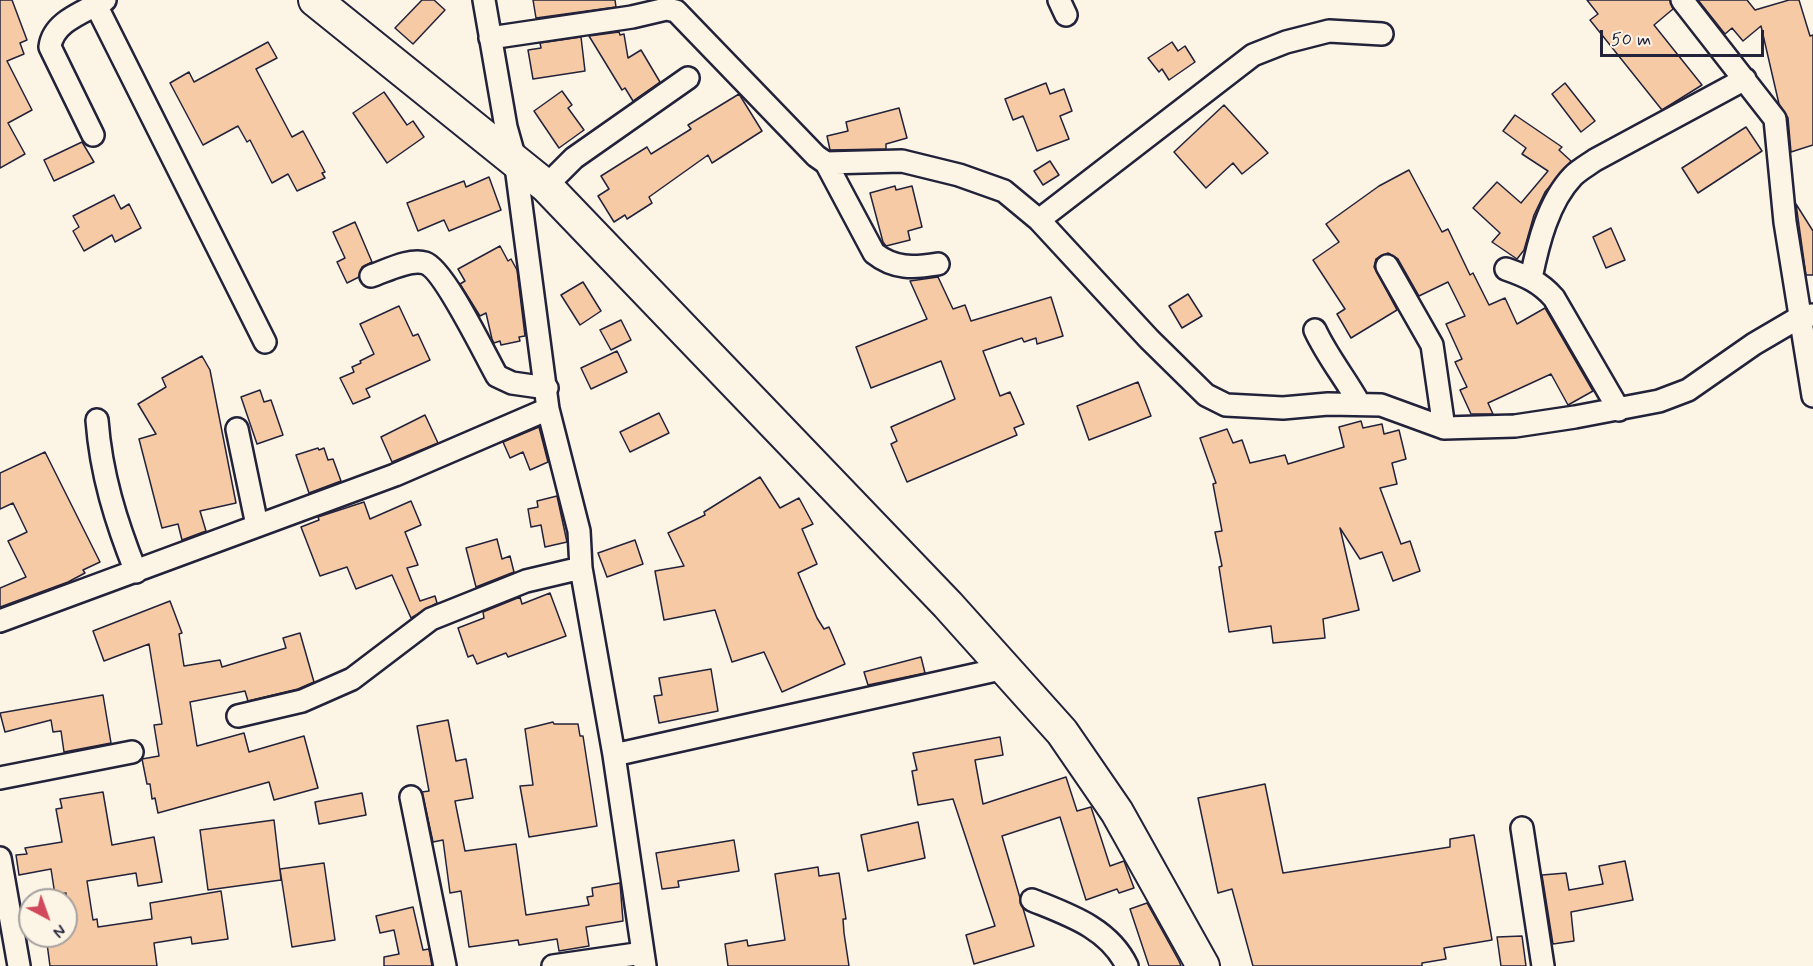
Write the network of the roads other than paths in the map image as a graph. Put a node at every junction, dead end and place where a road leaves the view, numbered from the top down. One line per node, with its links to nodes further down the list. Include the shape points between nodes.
1 (315, 0): 10 (highway)
2 (484, 0): 6 (street)
3 (1682, 0): 8 (street)
4 (100, 3): 9 (street, via 63,23 51,35 50,47); 21 (street)
5 (1382, 34): 13 (street, via 1329,31 1253,55)
6 (490, 38): 10 (street); 11 (street, via 666,9 676,11)
7 (688, 78): 12 (street, via 574,158)
8 (1744, 78): 18 (street, via 1573,176 1554,202 1538,242); 19 (street, via 1775,119 1785,222)
9 (93, 135)
10 (515, 159): 12 (highway); 23 (street)
11 (826, 163): 13 (street, via 902,161 960,175 1004,191); 14 (street, via 874,253 900,267)
12 (546, 186): 33 (highway)
13 (1039, 220): 24 (street, via 1206,395 1226,405 1244,407)
14 (938, 264)
15 (1388, 266): 27 (street, via 1432,345)
16 (1506, 269): 18 (street)
17 (371, 276): 23 (street, via 414,262 433,267 497,376)
18 (1531, 278): 25 (street, via 1554,298)
19 (1807, 316): 22 (street); 25 (street, via 1754,344 1688,390)
20 (1315, 330): 24 (street)
21 (265, 342)
22 (1813, 396)
23 (547, 399): 29 (street, via 395,475); 30 (street, via 579,531)
24 (1359, 403): 27 (street, via 1381,405)
25 (1619, 410): 27 (street, via 1515,426)
26 (97, 420): 31 (street, via 100,459 114,517)
27 (1444, 428)
28 (237, 429): 29 (street)
29 (257, 525): 31 (street)
30 (580, 568): 34 (street, via 526,581 431,619 352,679 302,700); 36 (street)
31 (135, 572): 32 (street)
32 (0, 621)
33 (1005, 668): 36 (street); 47 (highway, via 1062,732 1117,812)
34 (238, 716)
35 (132, 752): 37 (street)
36 (614, 755): 42 (street)
37 (0, 778)
38 (411, 797): 44 (street)
39 (1522, 828): 48 (street)
40 (0, 858): 43 (street)
41 (1032, 900): 46 (street, via 1106,936)
42 (644, 960): 45 (street)
43 (19, 966)
44 (445, 966)
45 (553, 966)
46 (1127, 966)
47 (1203, 966)
48 (1543, 966)

